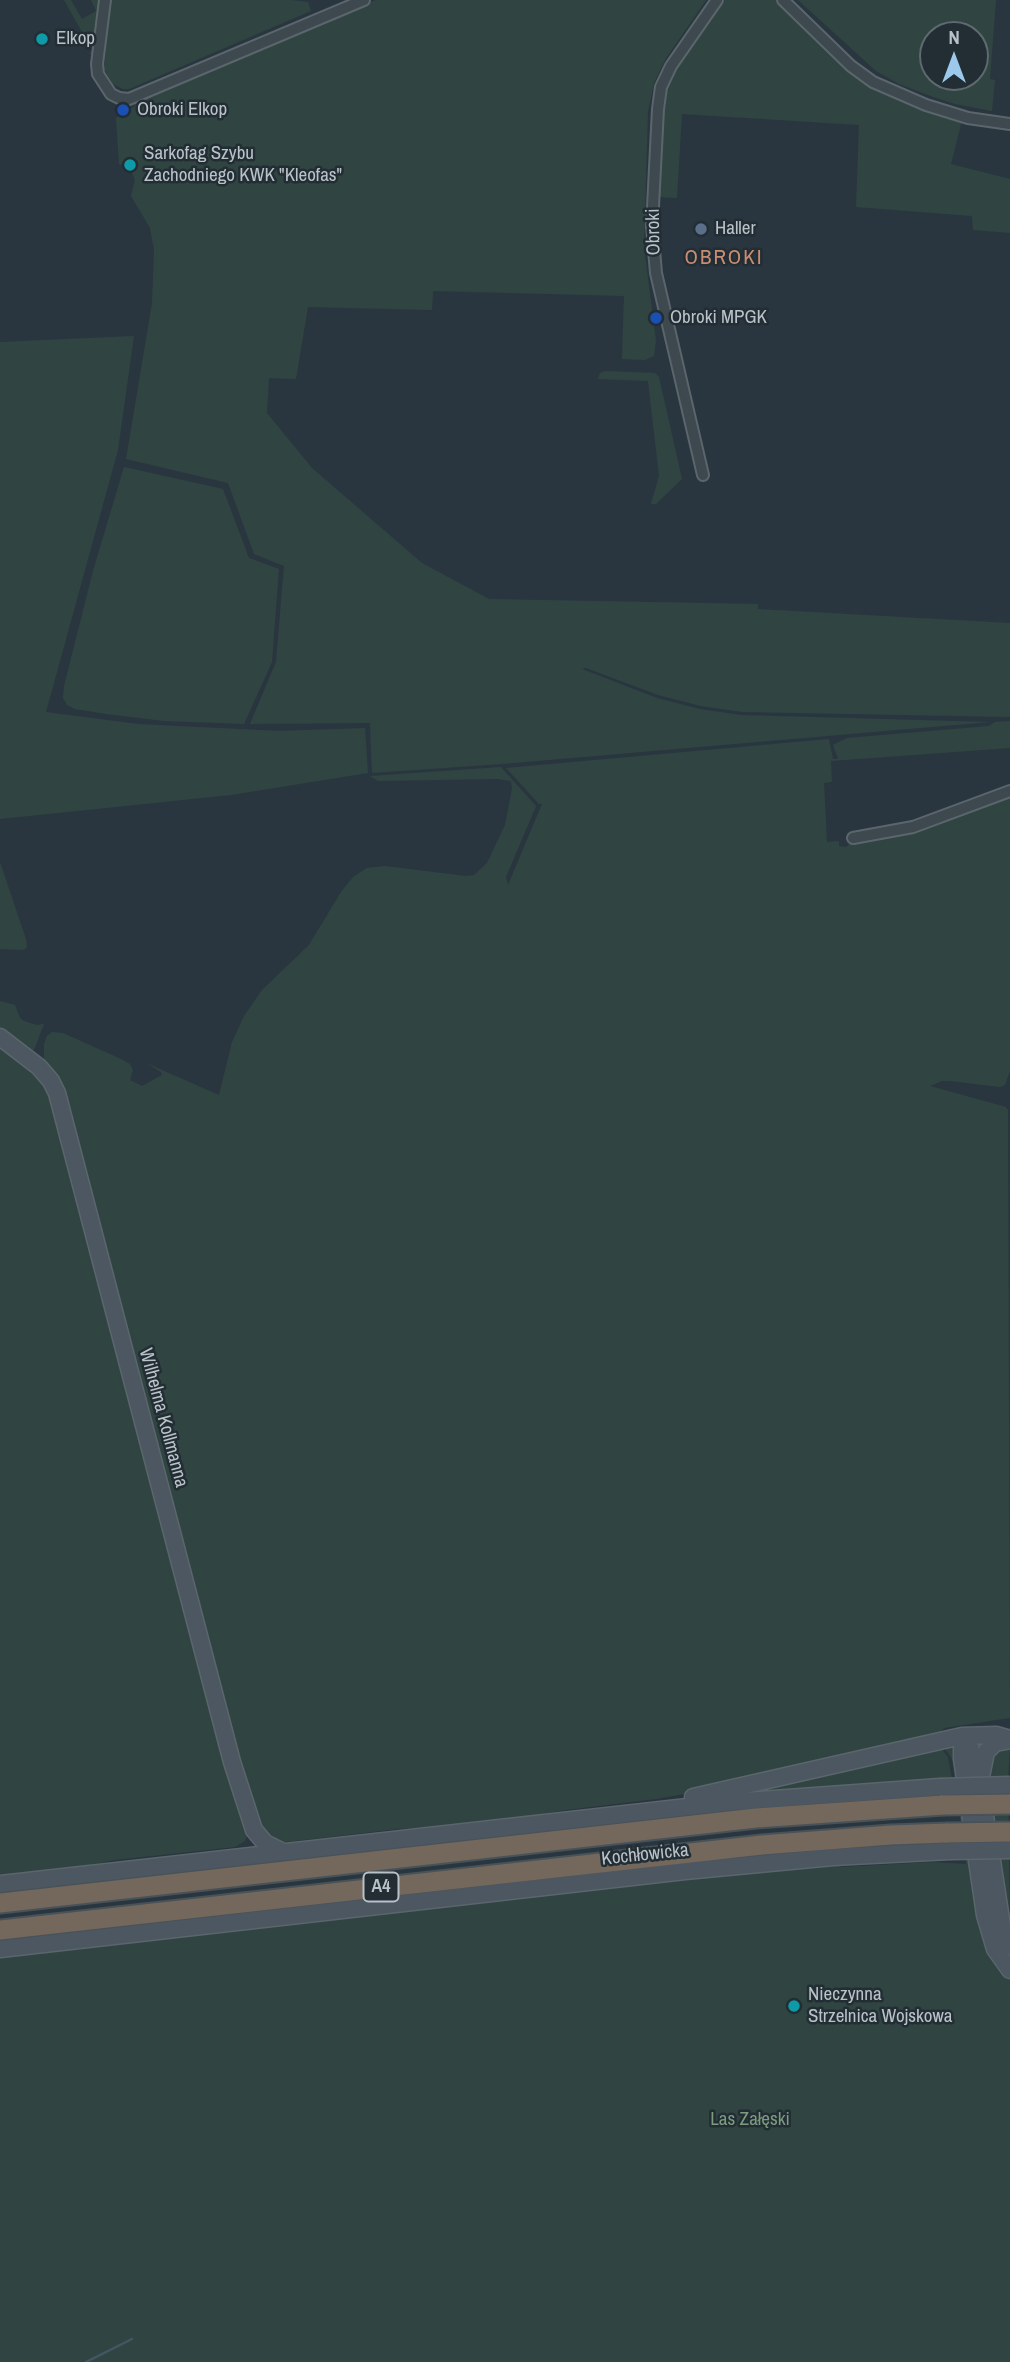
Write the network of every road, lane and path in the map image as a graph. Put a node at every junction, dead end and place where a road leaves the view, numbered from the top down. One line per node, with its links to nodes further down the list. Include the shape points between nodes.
1 (105, 0): 2 (street, via 97,69 106,89 122,99)
2 (364, 0)
3 (717, 0): 6 (street, Obroki, via 661,87 652,226 656,274)
4 (783, 0): 5 (street, via 850,65 883,87 960,116)
5 (1010, 124)
6 (703, 475)
7 (1010, 791): 8 (street, via 913,827)
8 (853, 838)
9 (0, 1037): 17 (street, Wilhelma Kollmanna, via 39,1067 58,1098)
10 (962, 1737): 11 (street, via 996,1735); 12 (street, via 971,1746); 16 (street); 28 (street, via 985,1915 995,1949)
11 (1010, 1740): 12 (street, via 995,1743 985,1752)
12 (980, 1783): 26 (street, via 1002,1926)
13 (1010, 1786): 14 (street, bridge)
14 (942, 1796): 15 (highway, A4, bridge); 16 (street, via 809,1795); 24 (highway, A4)
15 (1010, 1804)
16 (615, 1815): 21 (street)
17 (254, 1830): 21 (street, via 265,1843); 22 (street, via 248,1843)
18 (1010, 1832): 19 (highway, A4, bridge)
19 (948, 1842): 20 (street, Kochłowicka, bridge); 25 (highway, A4, via 891,1835 762,1845); 27 (street, Kochłowicka)
20 (1010, 1850)
21 (283, 1852): 22 (street)
22 (226, 1858): 23 (street)
23 (0, 1884)
24 (0, 1903)
25 (0, 1930)
26 (1010, 1946)
27 (0, 1949)
28 (1010, 1970)

